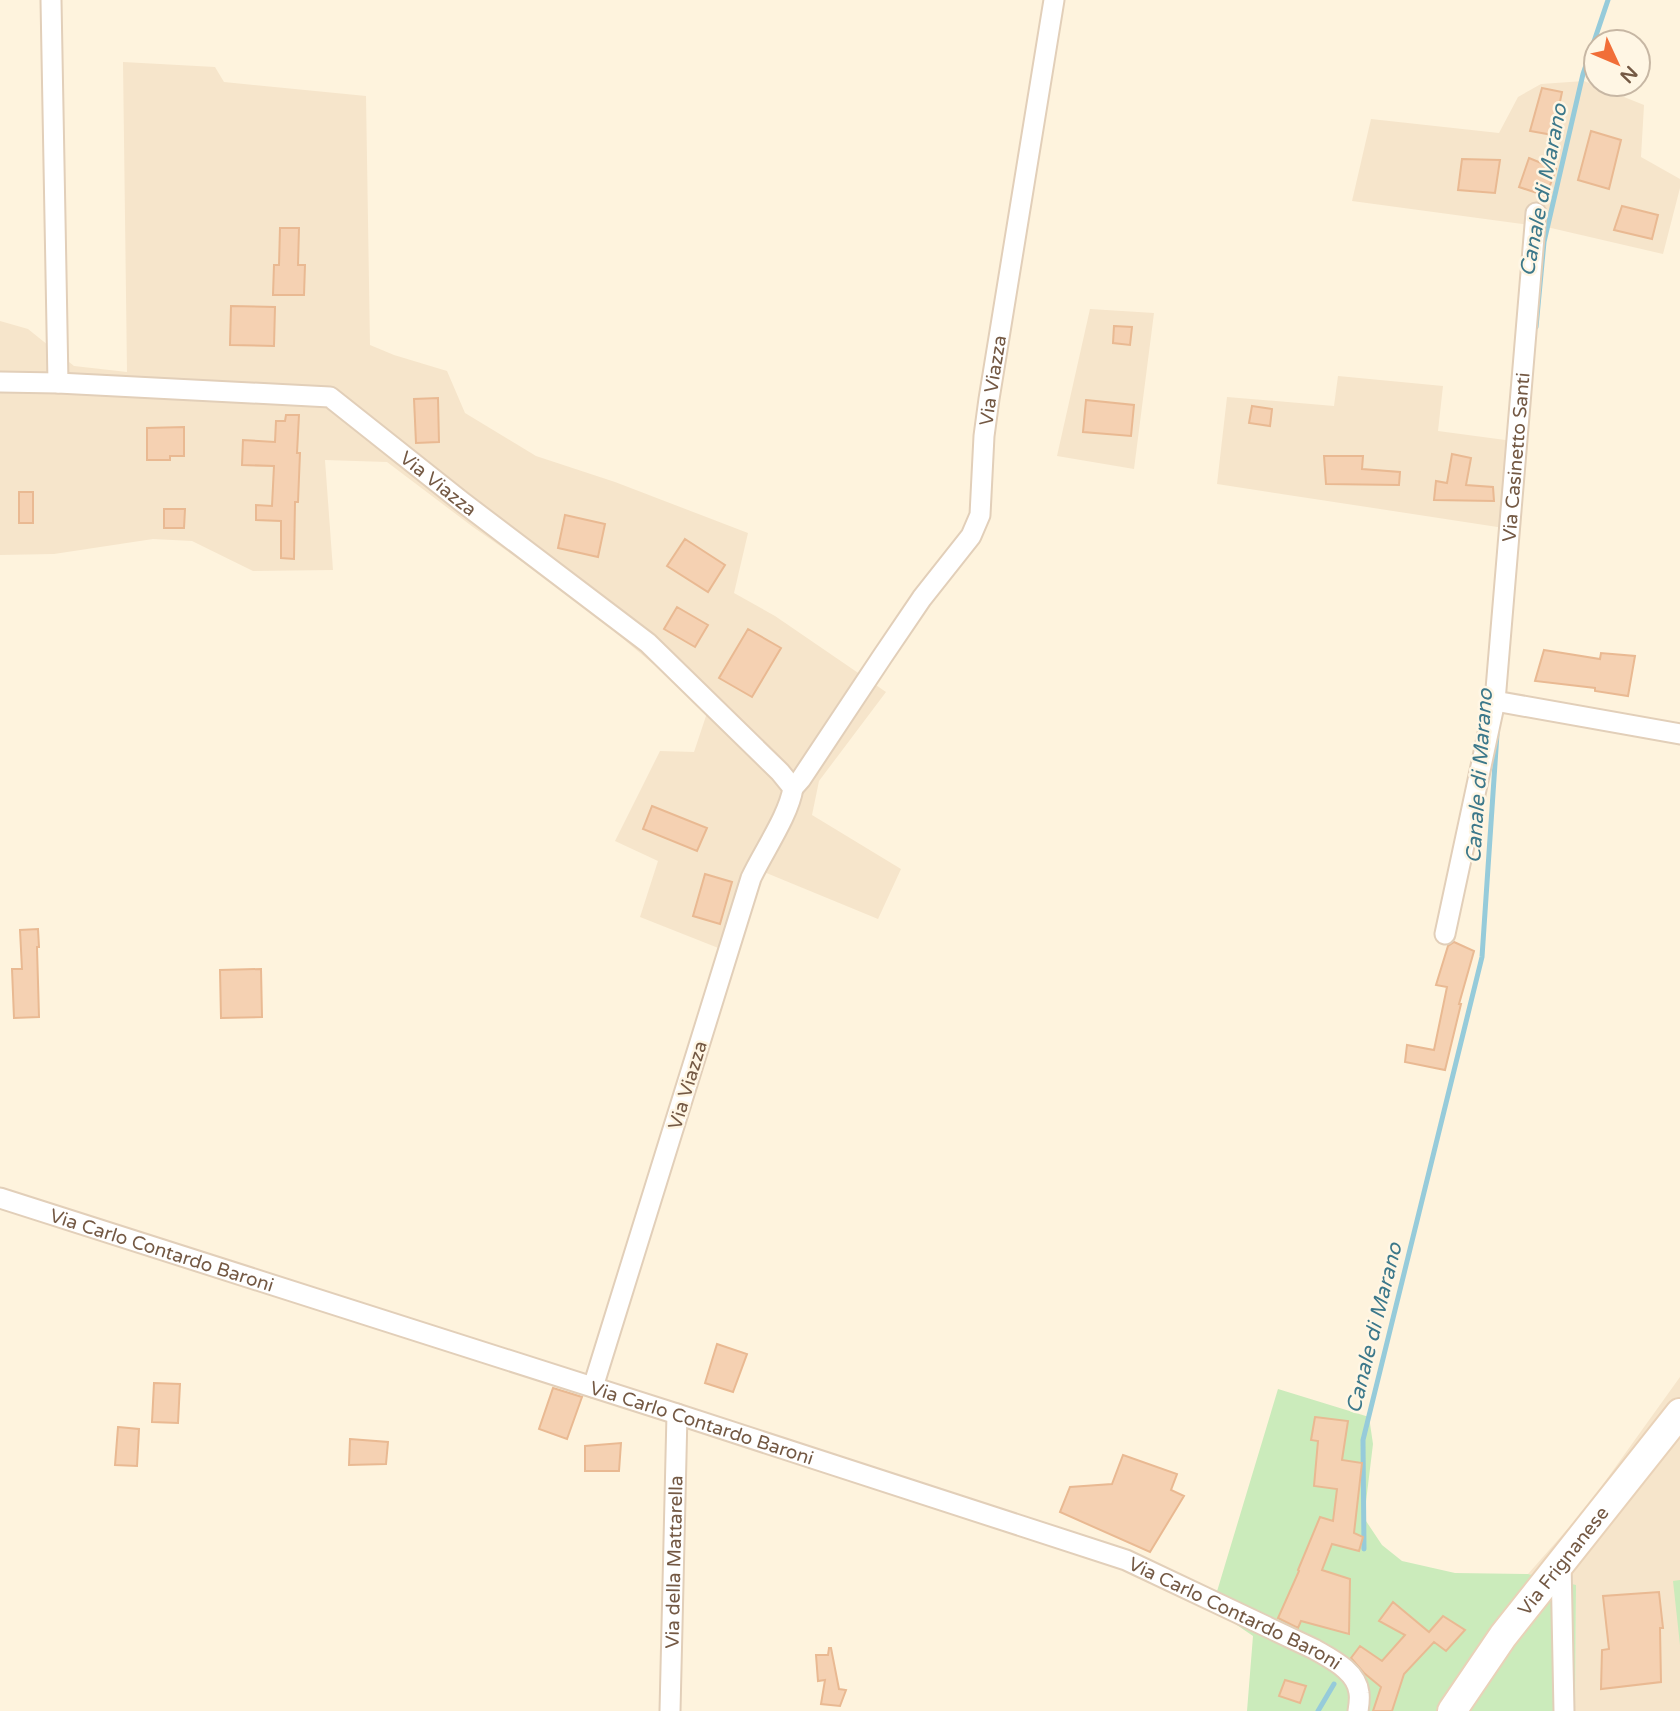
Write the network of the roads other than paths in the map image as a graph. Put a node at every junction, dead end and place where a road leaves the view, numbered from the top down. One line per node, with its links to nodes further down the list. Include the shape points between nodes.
1 (51, 0): 5 (street)
2 (1054, 0): 8 (street, Via Viazza, via 989,399 980,515 971,536 922,598)
3 (1536, 213): 6 (street, Via Casinetto Santi)
4 (0, 382): 5 (street, Via Viazza)
5 (58, 383): 8 (street, Via Viazza, via 330,397 648,643)
6 (1500, 702): 7 (street); 9 (street, Via Casinetto Santi)
7 (1680, 734)
8 (793, 788): 11 (street, Via Viazza, via 751,878)
9 (1445, 934)
10 (0, 1198): 11 (street, Via Carlo Contardo Baroni)
11 (593, 1387): 13 (street, Via Carlo Contardo Baroni)
12 (1680, 1413): 14 (main road, Via Frignanese)
13 (677, 1414): 15 (street, Via della Mattarella); 16 (street, Via Carlo Contardo Baroni, via 1126,1560 1332,1660 1357,1685)
14 (1561, 1562): 17 (main road, Via Frignanese); 18 (street)
15 (670, 1711)
16 (1358, 1711)
17 (1451, 1711)
18 (1564, 1711)

